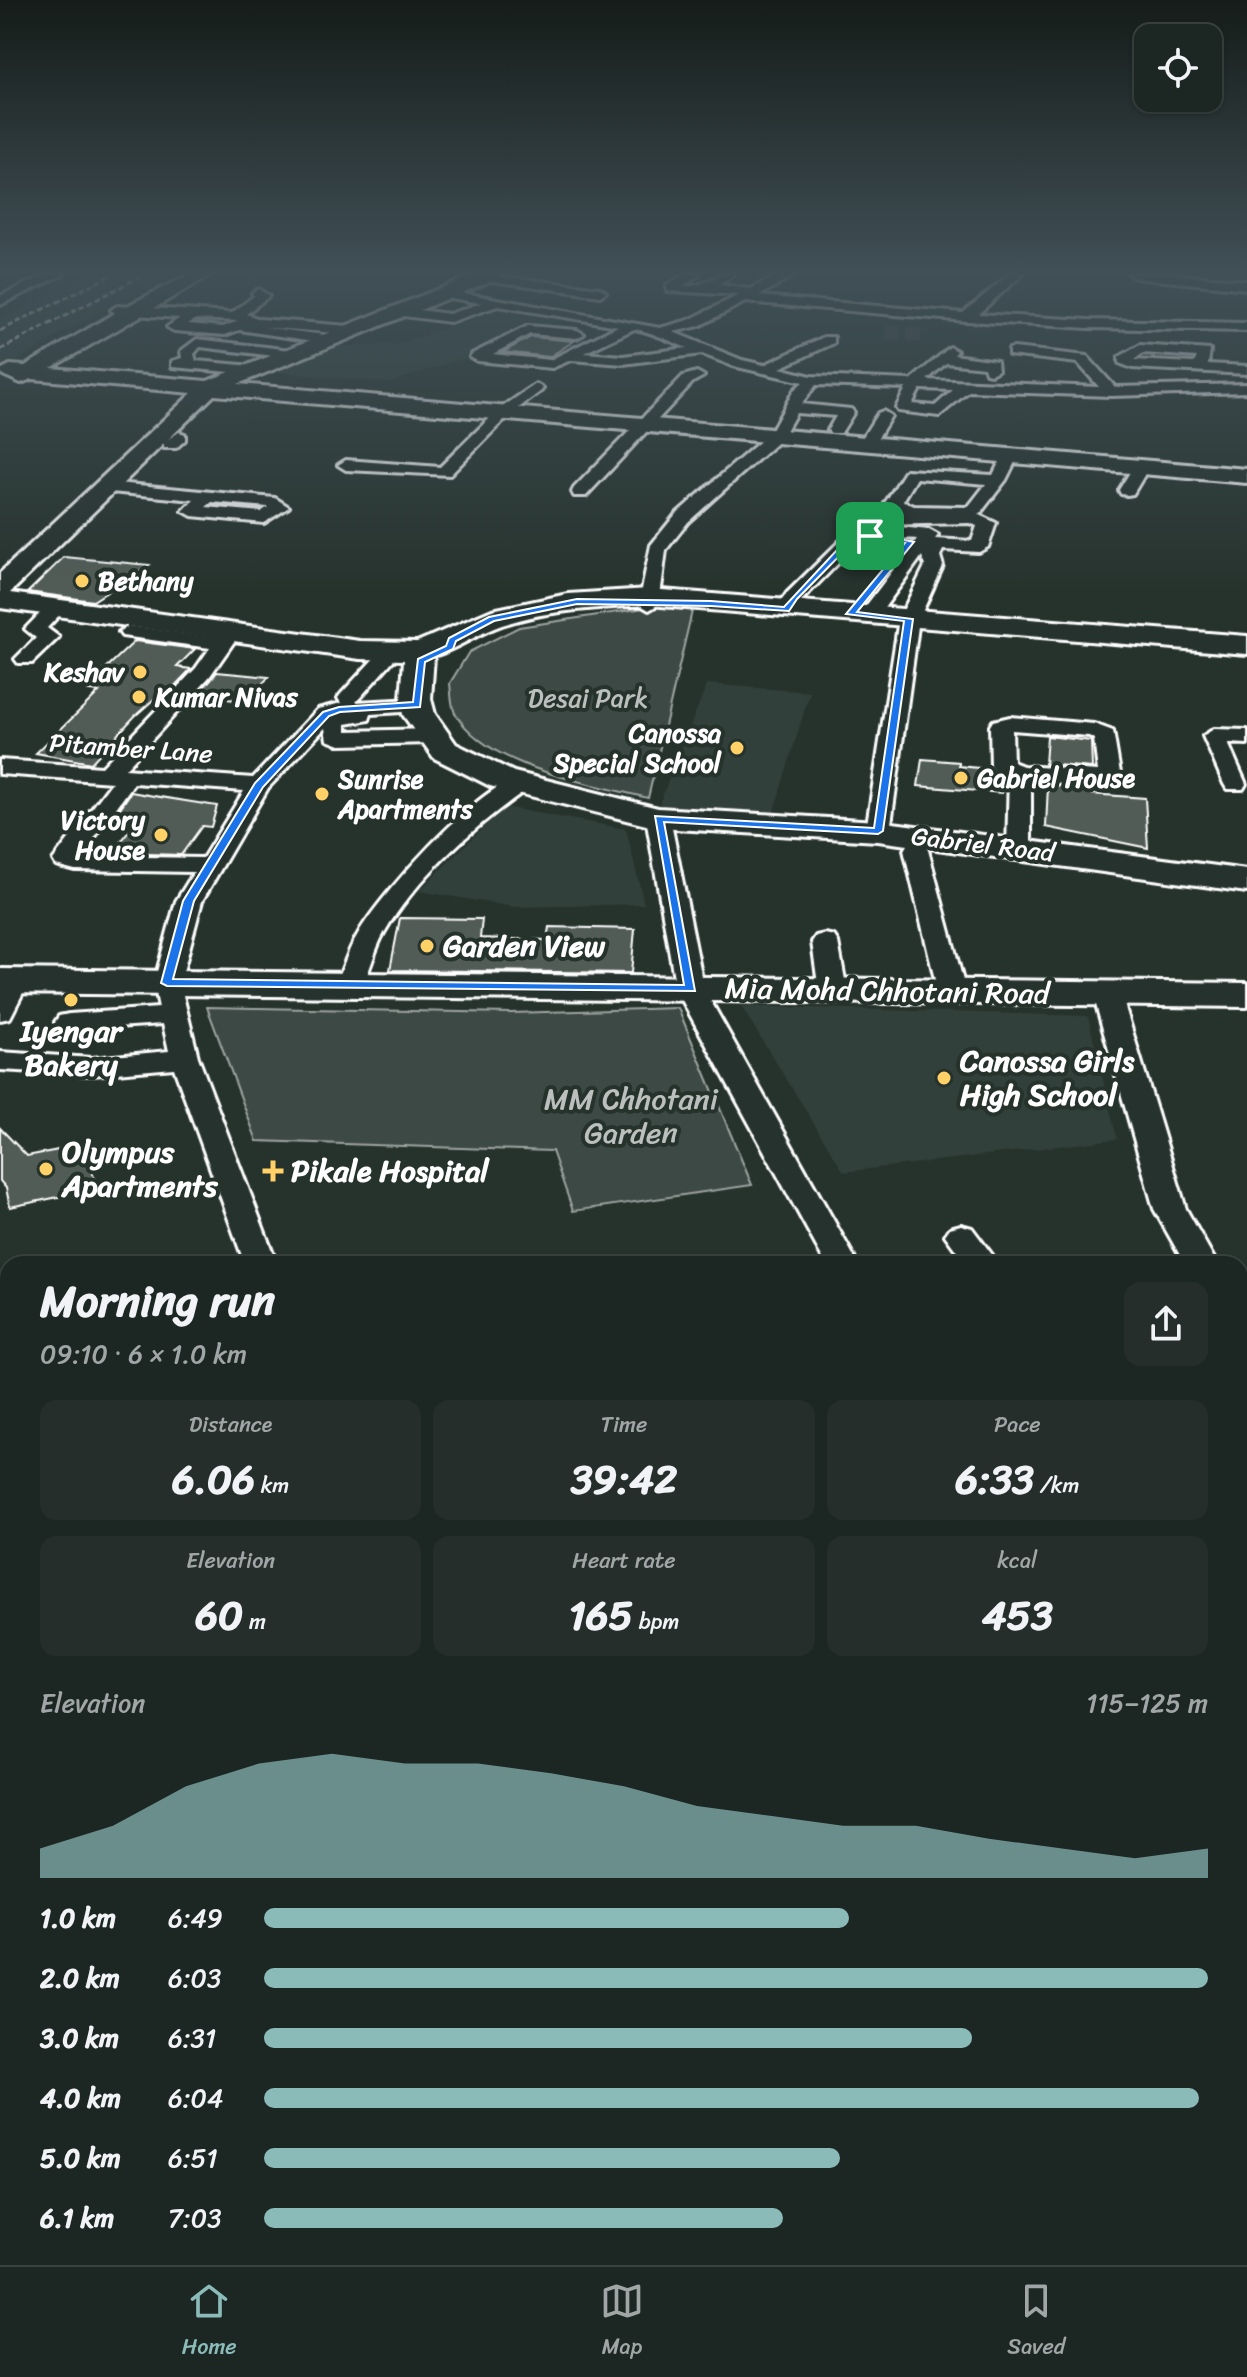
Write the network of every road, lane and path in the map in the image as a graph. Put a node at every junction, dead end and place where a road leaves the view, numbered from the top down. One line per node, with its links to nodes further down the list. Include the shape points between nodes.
1 (92, 380): 11 (street)
2 (229, 380): 11 (street)
3 (687, 380): 18 (street)
4 (794, 380): 9 (street)
5 (835, 380): 9 (street)
6 (900, 380): 10 (street, via 904,409 939,411)
7 (916, 380): 10 (street)
8 (1101, 380): 14 (street)
9 (804, 383): 15 (street)
10 (967, 385): 14 (street)
11 (209, 388): 16 (street); 26 (street)
12 (536, 388): 16 (street)
13 (1242, 389): 14 (street)
14 (1111, 392)
15 (794, 408): 19 (street, via 846,412); 20 (street)
16 (503, 413): 18 (street); 22 (street, via 463,460 444,472)
17 (883, 416): 21 (street)
18 (646, 425): 20 (street); 28 (street)
19 (836, 430)
20 (777, 435): 21 (street); 33 (street, via 682,518 657,549)
21 (867, 443): 24 (street, via 933,449)
22 (346, 465)
23 (1141, 467): 24 (street); 25 (street); 27 (street)
24 (1003, 470): 24 (street, via 968,514 911,511 893,503 912,473)
25 (1247, 476)
26 (106, 487): 29 (street); 31 (street)
27 (1127, 490)
28 (580, 492)
29 (208, 497)
30 (927, 550): 30 (street, via 979,547 987,523 971,518 869,521 870,530 929,535); 36 (street); 37 (street, via 934,566)
31 (0, 588)
32 (0, 600): 34 (street)
33 (649, 600): 35 (street); 41 (street, via 568,602 492,619)
34 (56, 608): 38 (street); 44 (street, via 35,629 49,637)
35 (786, 609): 36 (street); 36 (street, via 853,538 911,542)
36 (860, 615): 37 (street)
37 (909, 619): 40 (street); 54 (street)
38 (135, 626): 39 (street); 42 (street)
39 (220, 637): 43 (street); 49 (street, via 203,672)
40 (1247, 645)
41 (429, 650): 43 (street); 45 (street)
42 (112, 651)
43 (373, 653): 45 (street, via 357,700)
44 (25, 659)
45 (415, 717): 50 (street, Gabriel Road, via 445,751); 52 (street, via 331,711)
46 (1247, 737): 51 (street, via 1214,736)
47 (0, 767): 49 (street, Pitamber Lane)
48 (1020, 773): 48 (street, via 1002,766 1001,726 1094,730 1105,736 1110,779); 55 (street)
49 (118, 775): 52 (street, Pitamber Lane); 57 (street, via 65,860)
50 (521, 783): 53 (street, Gabriel Road); 60 (street, via 432,860 373,929)
51 (1235, 784)
52 (259, 785): 57 (street)
53 (658, 818): 54 (street, Gabriel Road); 61 (street)
54 (878, 831): 55 (street, Gabriel Road)
55 (1019, 849): 58 (street, Gabriel Road)
56 (916, 850): 64 (street)
57 (210, 865): 67 (street, via 189,901)
58 (1247, 881)
59 (825, 942): 63 (street)
60 (349, 985): 61 (street, Mia Mohd Chhotani Road); 67 (street, Mia Mohd Chhotani Road)
61 (690, 989): 63 (street, Mia Mohd Chhotani Road); 73 (street)
62 (5, 991): 67 (street, Mia Mohd Chhotani Road)
63 (833, 991): 64 (street, Mia Mohd Chhotani Road)
64 (952, 992): 65 (street, Mia Mohd Chhotani Road)
65 (1107, 994): 66 (street, Mia Mohd Chhotani Road); 75 (street, via 1170,1209)
66 (1247, 995)
67 (170, 999): 68 (street); 69 (street)
68 (69, 1022)
69 (184, 1057): 70 (street, via 127,1068 39,1056); 72 (street)
70 (0, 1061)
71 (961, 1235): 74 (street)
72 (258, 1256)
73 (838, 1256)
74 (977, 1256)
75 (1196, 1256)

